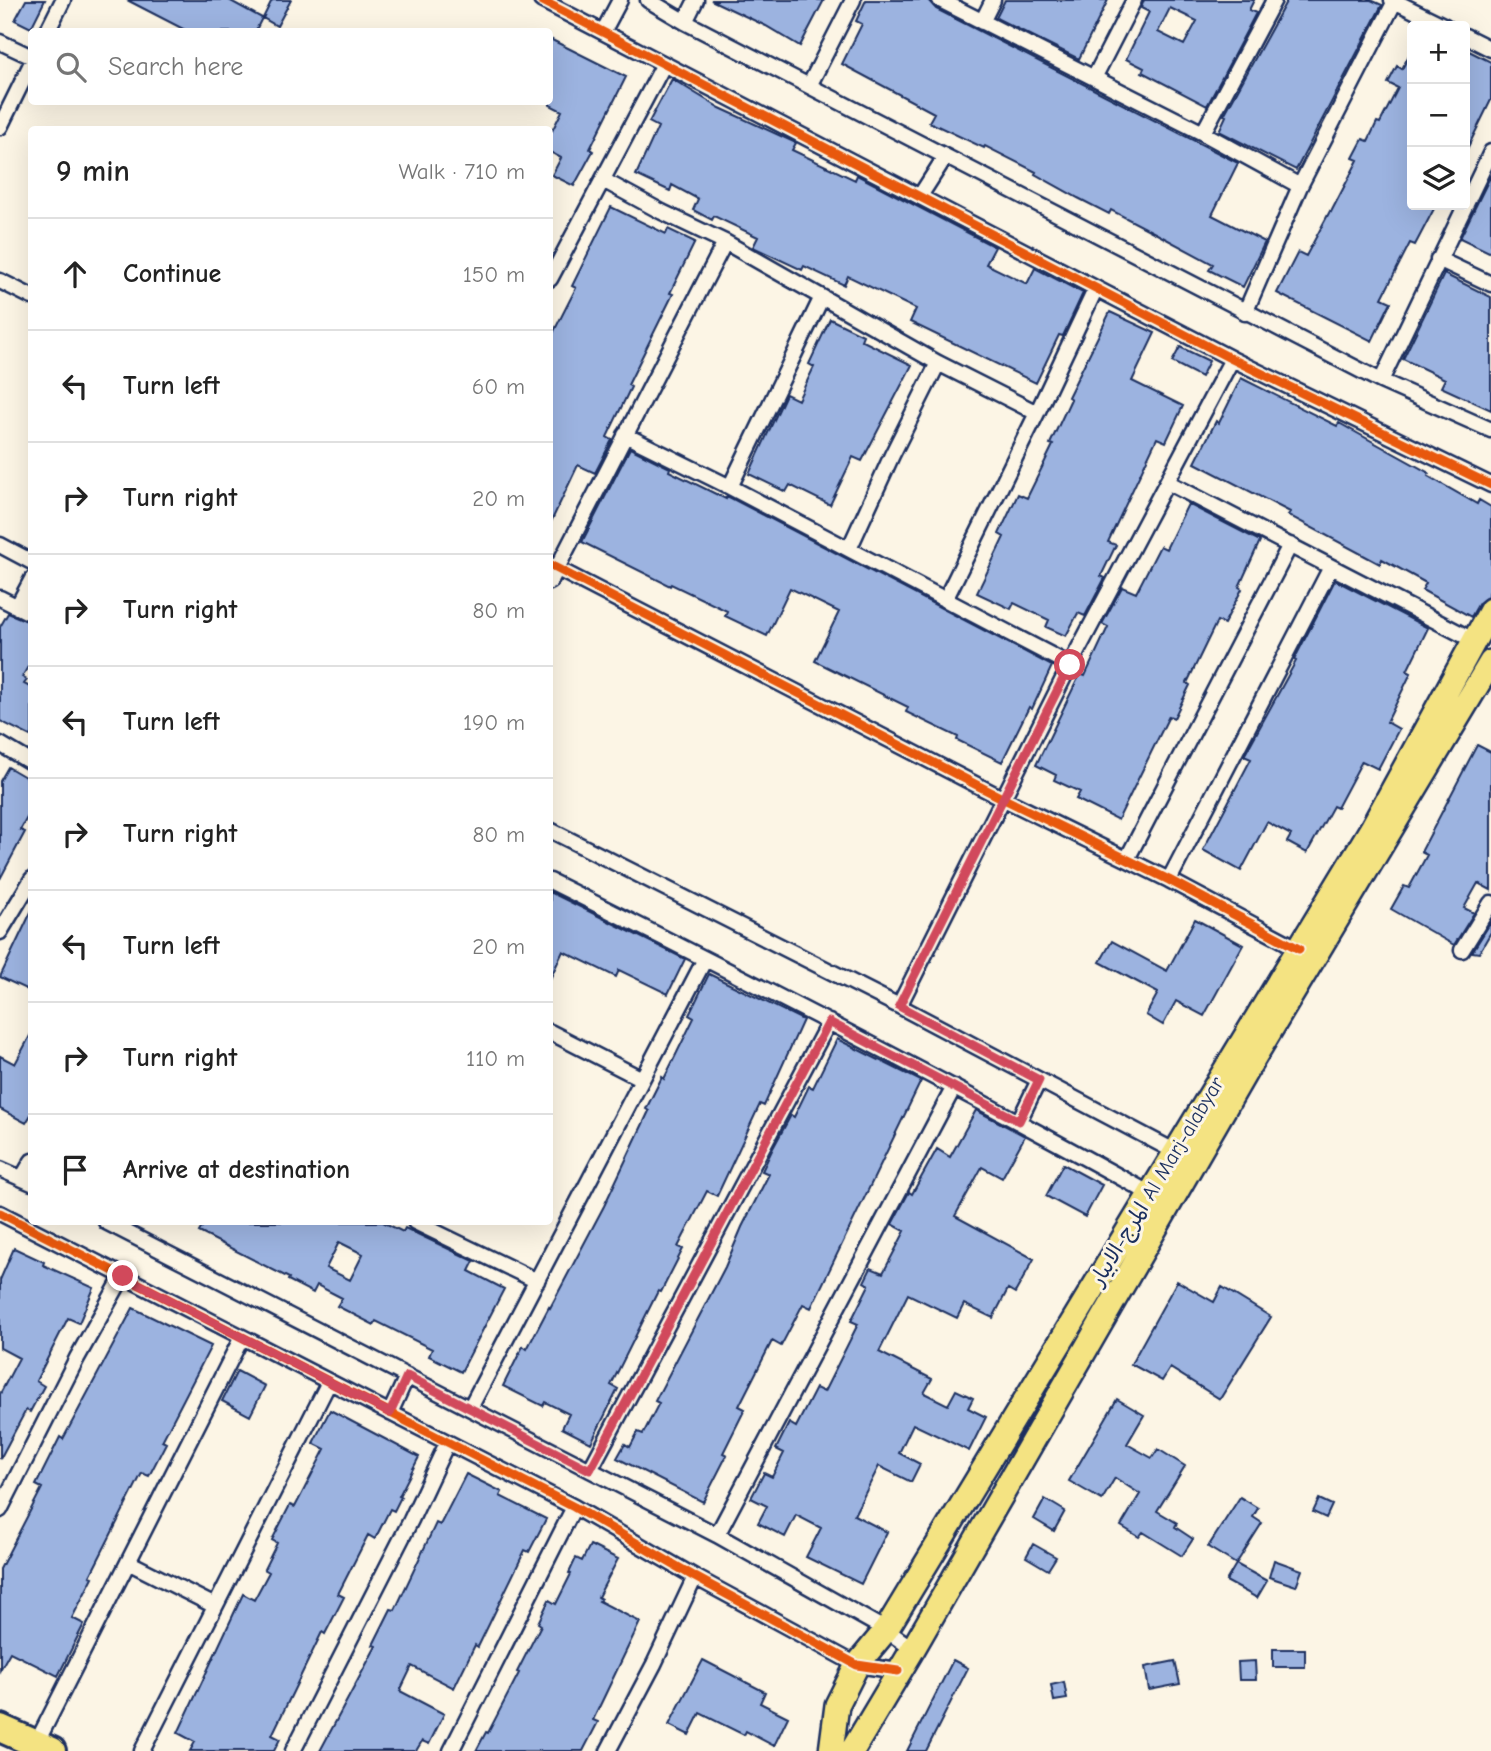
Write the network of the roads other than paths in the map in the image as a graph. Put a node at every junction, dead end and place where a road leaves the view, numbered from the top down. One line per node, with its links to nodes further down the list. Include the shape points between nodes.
1 (63, 0): 15 (street)
2 (541, 0): 16 (street)
3 (620, 0): 16 (street)
4 (648, 0): 13 (street)
5 (696, 0): 13 (street)
6 (853, 0): 24 (street)
7 (940, 0): 14 (street)
8 (993, 0): 14 (street)
9 (1134, 0): 23 (street)
10 (1274, 0): 26 (street)
11 (1394, 1): 12 (street); 30 (street)
12 (1435, 21)
13 (685, 22): 24 (street)
14 (982, 22): 23 (street)
15 (49, 28)
16 (603, 32): 21 (street)
17 (1470, 38): 19 (street)
18 (0, 42): 20 (street)
19 (1491, 49)
20 (28, 58)
21 (664, 64): 29 (street); 31 (street)
22 (28, 68): 25 (street)
23 (1094, 78): 26 (street)
24 (809, 86): 28 (street)
25 (0, 127)
26 (1203, 133): 30 (street)
27 (1491, 152): 33 (street)
28 (945, 157): 31 (street); 40 (street)
29 (603, 180): 32 (street); 34 (street)
30 (1300, 186): 40 (street)
31 (920, 196): 37 (street)
32 (725, 242): 39 (street); 46 (street)
33 (1438, 259): 36 (street); 43 (street)
34 (553, 273)
35 (0, 281): 38 (street)
36 (1491, 284)
37 (1096, 288): 41 (street); 44 (street)
38 (28, 295)
39 (822, 297): 42 (street); 49 (street)
40 (1245, 313): 43 (street)
41 (1232, 359): 47 (street); 48 (street)
42 (938, 363): 44 (street); 52 (street)
43 (1381, 381): 45 (street)
44 (1037, 413): 59 (street)
45 (1491, 430)
46 (625, 435): 49 (street); 55 (street)
47 (1167, 482): 51 (street); 65 (street)
48 (1491, 485)
49 (730, 488): 52 (street)
50 (0, 545): 53 (street)
51 (1290, 545): 54 (street); 70 (street)
52 (849, 550): 59 (street)
53 (28, 560)
54 (1331, 567): 63 (street); 71 (street)
55 (553, 570)
56 (553, 573): 68 (street)
57 (28, 586): 60 (street)
58 (0, 598): 60 (street)
59 (945, 600): 65 (street)
60 (17, 607): 62 (street)
61 (1491, 610): 63 (main road, المرج-الابيار Al Marj-alabyar)
62 (28, 612)
63 (1473, 640): 76 (main road, المرج-الابيار Al Marj-alabyar, via 1372,828)
64 (1491, 662): 109 (main road, المرج-الابيار Al Marj-alabyar, via 1247,1071)
65 (1070, 665): 68 (street)
66 (0, 744): 67 (street)
67 (28, 761)
68 (1002, 798): 70 (street); 79 (street)
69 (553, 832): 79 (street)
70 (1127, 859): 71 (street)
71 (1169, 880): 76 (street)
72 (553, 882): 78 (street)
73 (28, 886): 75 (street)
74 (1491, 903): 77 (street)
75 (0, 932)
76 (1299, 949): 86 (main road, المرج-الابيار Al Marj-alabyar)
77 (1462, 950)
78 (705, 958): 80 (street); 82 (street)
79 (899, 1006): 83 (street)
80 (829, 1022): 84 (street); 101 (street)
81 (553, 1034): 82 (street)
82 (642, 1079): 94 (street)
83 (1039, 1080): 85 (street); 86 (street)
84 (954, 1087): 85 (street); 104 (street)
85 (1019, 1121): 89 (street)
86 (1174, 1151): 89 (main road, المرج-الابيار Al Marj-alabyar)
87 (0, 1169): 88 (street)
88 (27, 1181)
89 (1149, 1193): 108 (main road, المرج-الابيار Al Marj-alabyar)
90 (0, 1213): 93 (street)
91 (112, 1225): 96 (street)
92 (432, 1225): 94 (street)
93 (123, 1276): 95 (street); 103 (street)
94 (537, 1281): 98 (street)
95 (242, 1337): 97 (street); 105 (street)
96 (407, 1376): 98 (street); 99 (street)
97 (329, 1382): 99 (street); 107 (street)
98 (470, 1408): 101 (street)
99 (390, 1413): 100 (street)
100 (447, 1443): 102 (street); 115 (street)
101 (590, 1470): 104 (street)
102 (574, 1507): 106 (street); 116 (street)
103 (0, 1510)
104 (717, 1535): 108 (street)
105 (128, 1562): 107 (street); 113 (street)
106 (695, 1577): 110 (street); 117 (street)
107 (215, 1606): 114 (street)
108 (886, 1630): 109 (street); 110 (main road, المرج-الابيار Al Marj-alabyar)
109 (913, 1649): 111 (main road, المرج-الابيار Al Marj-alabyar)
110 (857, 1665): 111 (street); 118 (main road, المرج-الابيار Al Marj-alabyar, via 837,1704)
111 (898, 1671): 119 (main road, المرج-الابيار Al Marj-alabyar)
112 (0, 1728): 113 (highway)
113 (44, 1747)
114 (142, 1751)
115 (293, 1751)
116 (451, 1751)
117 (608, 1751)
118 (831, 1751)
119 (852, 1751)

